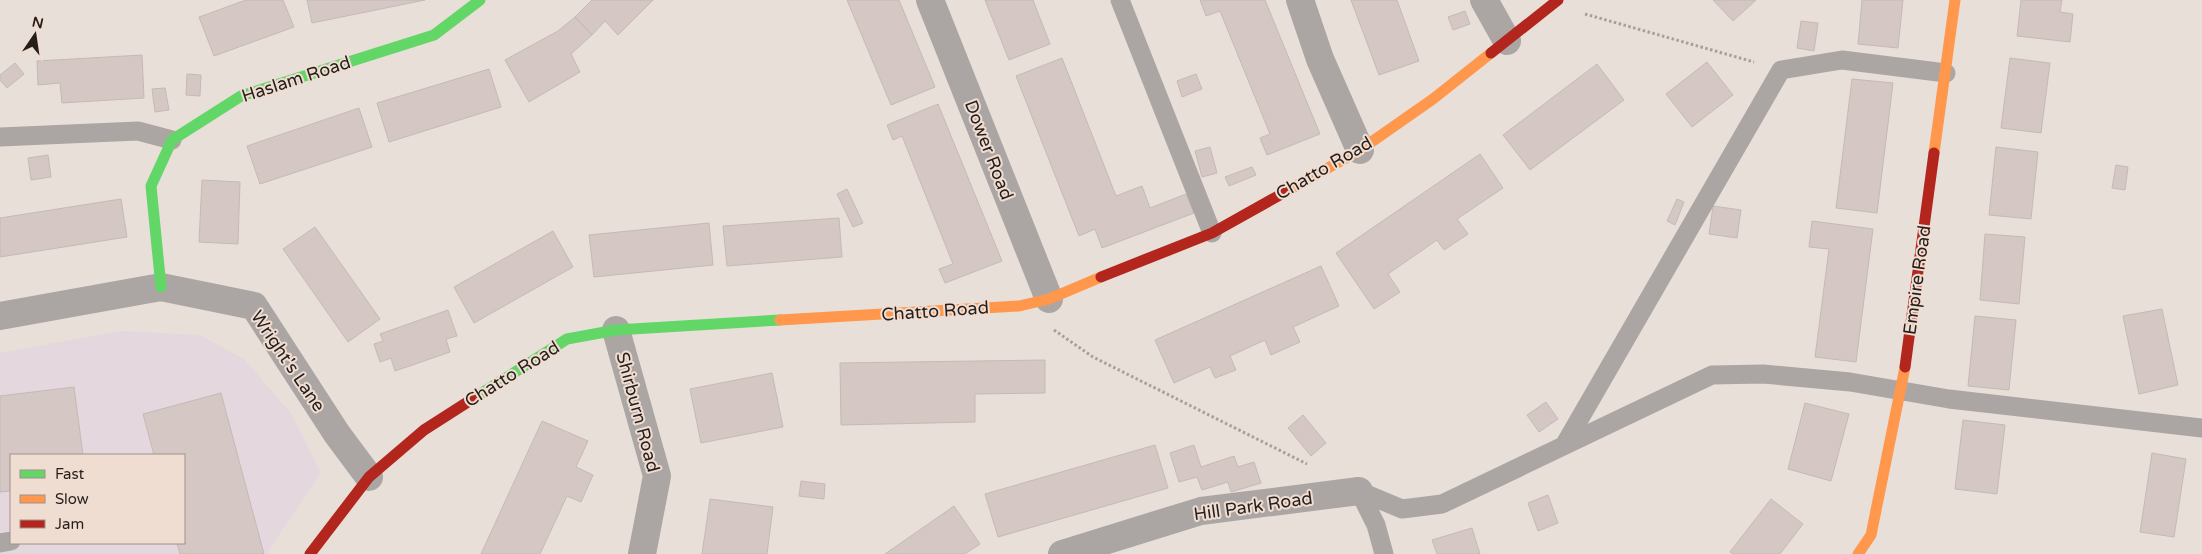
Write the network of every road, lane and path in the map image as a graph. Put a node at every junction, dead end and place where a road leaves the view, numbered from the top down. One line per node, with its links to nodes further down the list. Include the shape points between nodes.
1 (480, 0): 12 (street, Haslam Road, via 434,35 241,96)
2 (930, 0): 16 (street, Dower Road)
3 (1120, 0): 14 (lane)
4 (1300, 0): 13 (street, via 1320,59)
5 (1484, 0): 8 (street)
6 (1955, 0): 10 (street, Empire Road)
7 (1555, 2): 8 (street, Chatto Road); 9 (path)
8 (1506, 41): 13 (street, Chatto Road, via 1433,99)
9 (1781, 70): 10 (lane, via 1842,60); 22 (lane)
10 (1946, 72): 20 (street, Empire Road)
11 (0, 137): 12 (lane, via 138,132)
12 (172, 140): 15 (street, via 151,186)
13 (1360, 150): 14 (street, Chatto Road)
14 (1212, 233): 16 (street, Chatto Road)
15 (161, 287): 18 (street, Wright's Lane); 24 (street, Wright's Lane, via 254,306 337,434)
16 (1049, 299): 17 (street, Chatto Road)
17 (1019, 306): 19 (street, Chatto Road); 23 (path, via 1093,357)
18 (0, 316)
19 (616, 330): 24 (street, Chatto Road, via 567,339 424,430); 27 (street, Shirburn Road, via 656,476)
20 (1902, 392): 21 (lane); 22 (lane, via 1850,382 1763,374 1712,375); 30 (street, Empire Road, via 1871,535)
21 (2202, 428)
22 (1565, 444): 25 (lane, via 1442,504 1402,509)
23 (1308, 465)
24 (369, 477): 26 (street, Chatto Road)
25 (1359, 491): 28 (street, Hill Park Road, via 1201,511); 29 (lane, via 1376,525)
26 (310, 554)
27 (642, 554)
28 (1062, 554)
29 (1384, 554)
30 (1858, 554)

